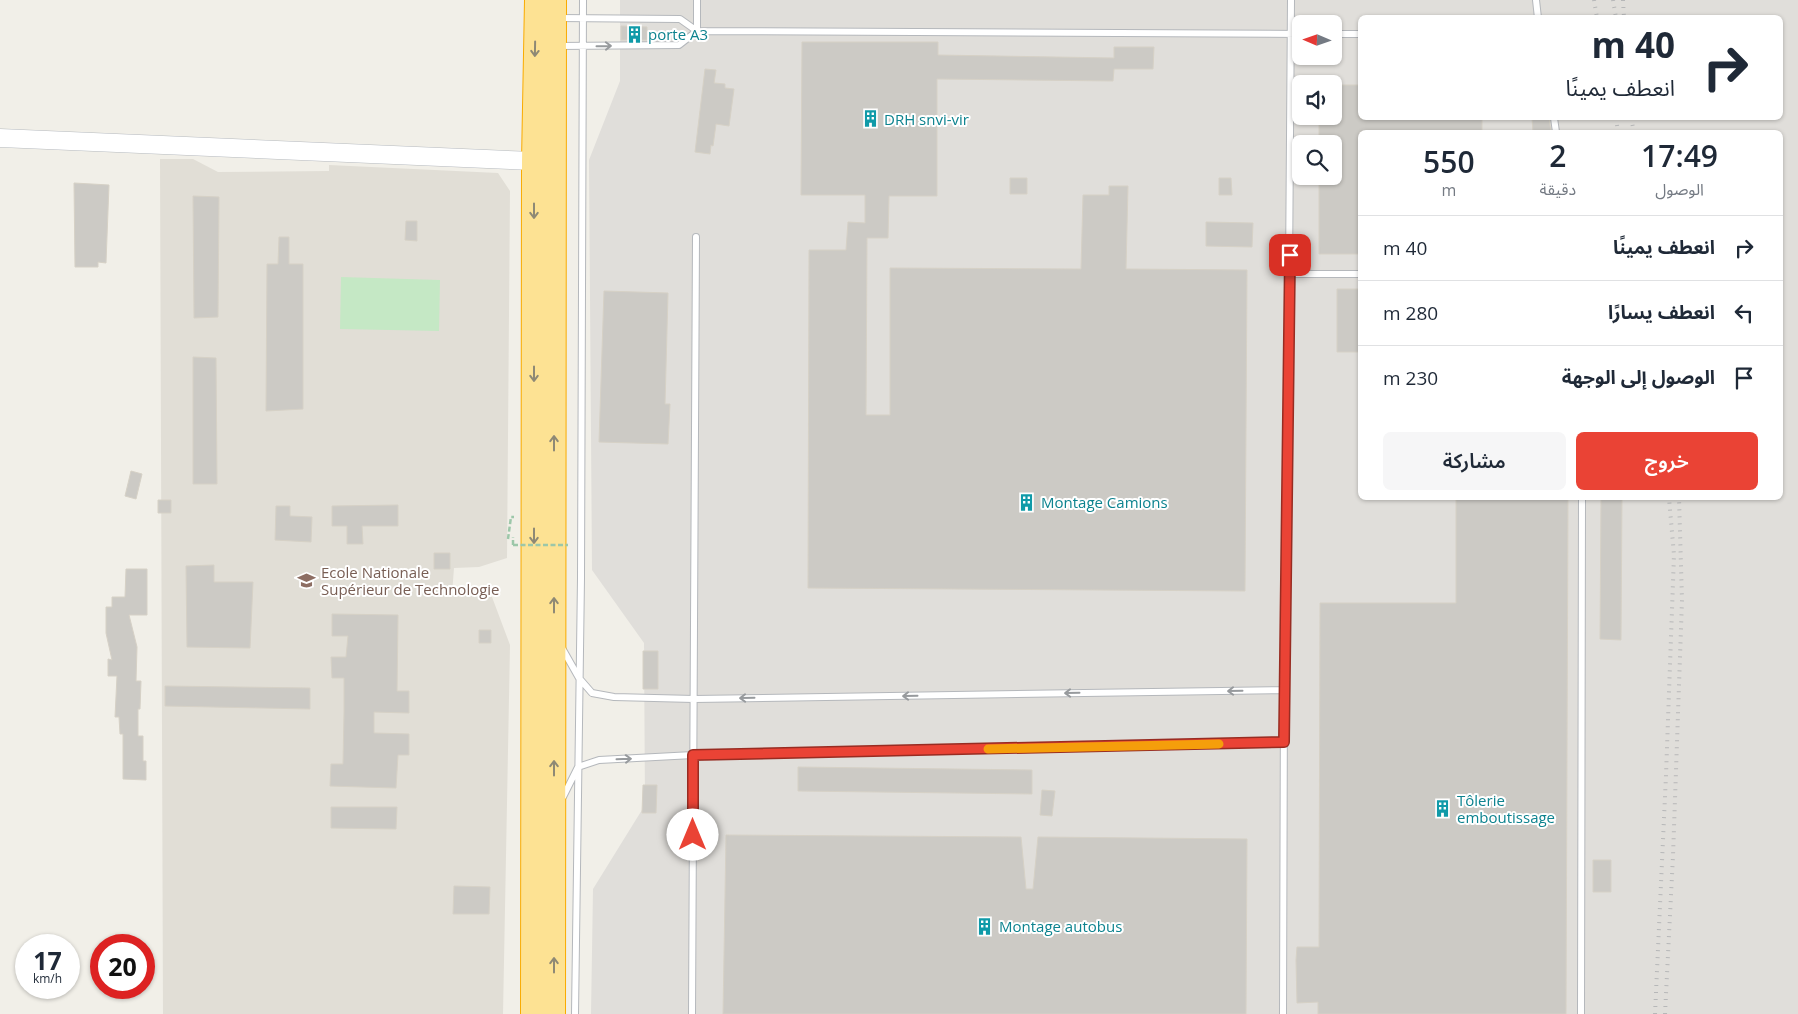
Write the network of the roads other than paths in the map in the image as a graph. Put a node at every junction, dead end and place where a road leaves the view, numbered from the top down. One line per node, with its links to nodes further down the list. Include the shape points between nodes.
1 (536, 0): 16 (highway, one-way to 16)
2 (583, 0): 8 (lane)
3 (697, 0): 9 (lane)
4 (1291, 0): 10 (lane)
5 (1536, 0): 7 (lane)
6 (555, 9): 8 (lane); 13 (highway)
7 (1538, 15)
8 (583, 18): 9 (lane, via 680,19); 14 (lane)
9 (697, 31): 10 (lane); 14 (lane, one-way to 9, via 678,45)
10 (1290, 34): 18 (lane)
11 (1342, 34): 12 (lane)
12 (1358, 34)
13 (555, 46): 14 (lane); 21 (highway, one-way to 13)
14 (582, 46): 22 (lane)
15 (0, 138): 16 (street)
16 (534, 161): 29 (highway, one-way to 29)
17 (696, 237): 24 (lane)
18 (1289, 274): 19 (lane); 23 (lane)
19 (1358, 274)
20 (1582, 500): 34 (lane)
21 (554, 630): 22 (lane); 28 (highway, one-way to 21)
22 (579, 678): 24 (lane, via 592,693 614,698); 27 (lane)
23 (1284, 690): 24 (lane, one-way to 24); 25 (lane)
24 (694, 699): 26 (lane)
25 (1284, 742): 26 (lane); 33 (lane)
26 (693, 755): 27 (lane, one-way to 26, via 599,760); 32 (lane)
27 (578, 767): 28 (lane); 31 (lane)
28 (554, 816): 30 (highway, one-way to 28)
29 (532, 1014)
30 (554, 1014)
31 (575, 1014)
32 (692, 1014)
33 (1283, 1014)
34 (1581, 1014)

